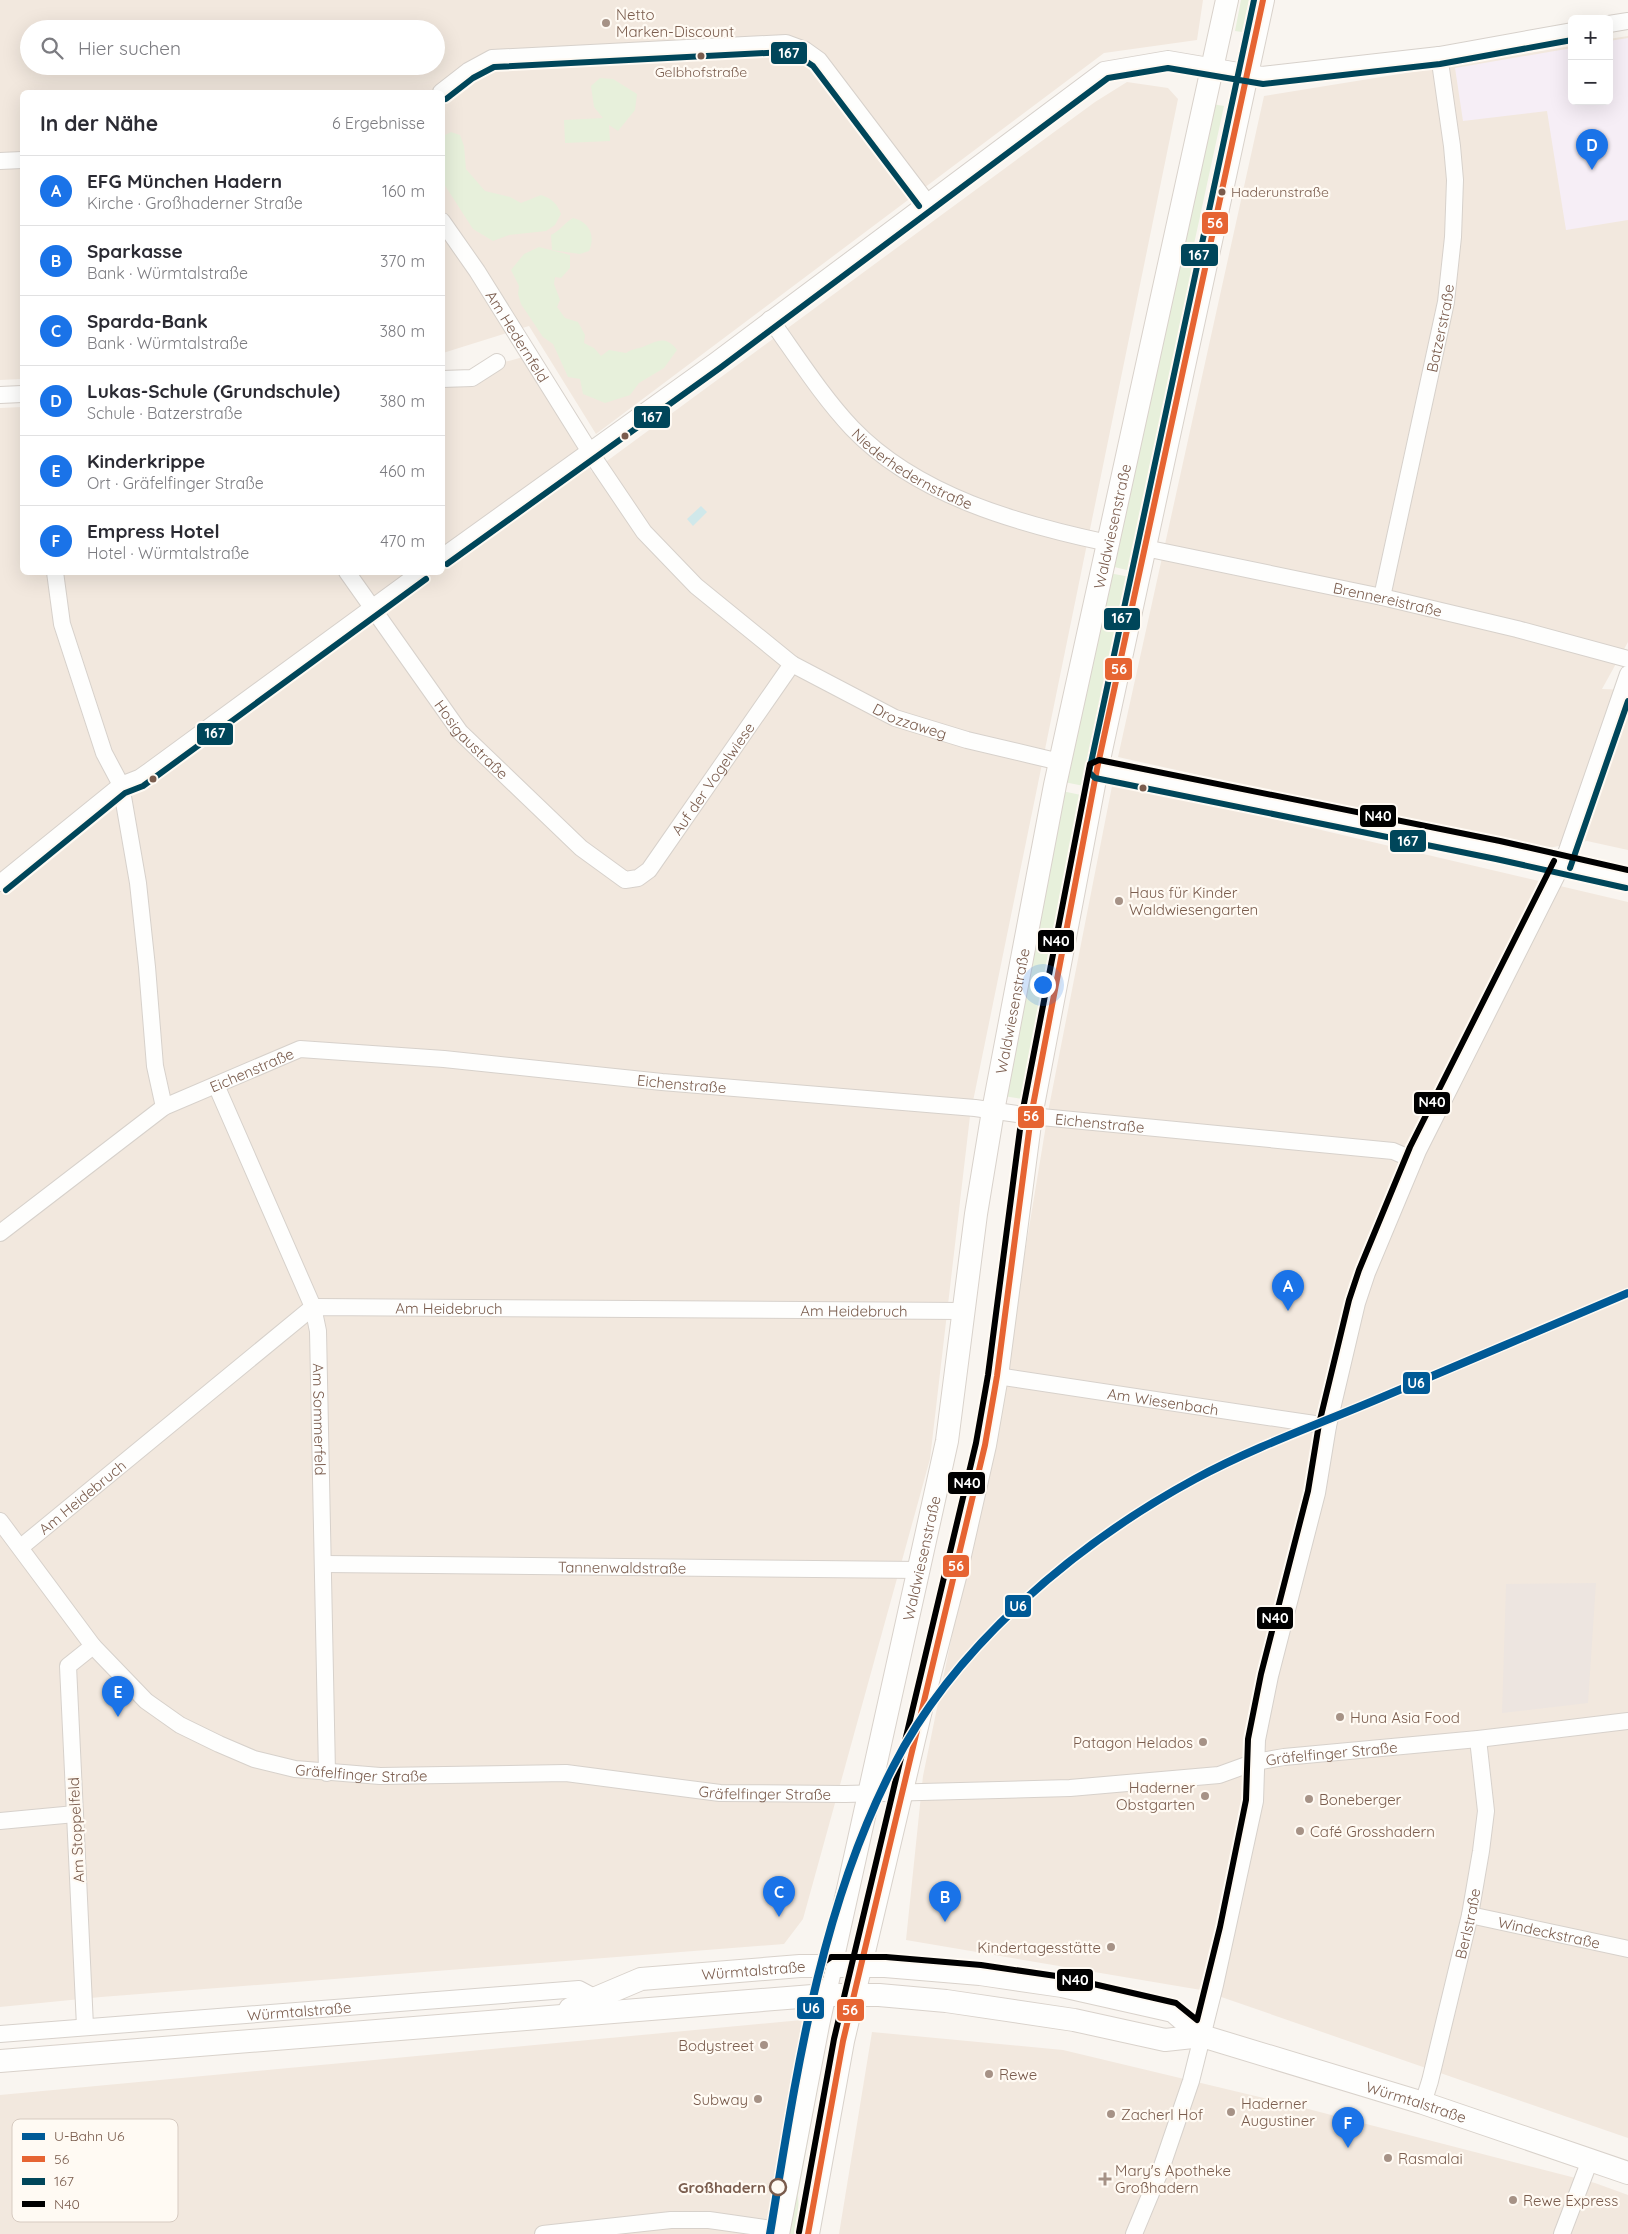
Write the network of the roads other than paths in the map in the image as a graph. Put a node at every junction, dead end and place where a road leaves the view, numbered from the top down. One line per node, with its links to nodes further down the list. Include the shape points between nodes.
1 (1227, 0): 7 (main road, Waldwiesenstraße)
2 (1263, 0): 8 (main road)
3 (1628, 21): 4 (street)
4 (1613, 23)
5 (1568, 32): 6 (street)
6 (1439, 55): 8 (street, via 1340,68 1262,75); 26 (street, Batzerstraße, via 1452,146 1453,237 1446,302)
7 (1212, 66): 8 (street); 12 (street, via 1168,59 1104,70); 20 (main road, Waldwiesenstraße)
8 (1248, 73): 21 (main road)
9 (444, 90): 12 (street, via 492,58 786,43 819,60)
10 (20, 160): 11 (street)
11 (0, 161)
12 (926, 201): 14 (street)
13 (445, 225): 19 (street, Am Hedernfeld)
14 (770, 318): 19 (street); 20 (street, Niederhedernstraße, via 828,399 852,428 886,459 936,488 991,511)
15 (497, 362): 16 (street, via 472,378)
16 (445, 379)
17 (20, 394): 18 (street)
18 (0, 395)
19 (590, 452): 22 (street); 29 (street, Drozzaweg, via 644,532 696,586)
20 (1108, 543): 31 (main road, Waldwiesenstraße)
21 (1145, 548): 26 (street, Brennereistraße); 32 (main road)
22 (445, 555)
23 (55, 575): 33 (street, via 62,624 104,753)
24 (349, 575): 27 (street, Hosigaustraße)
25 (417, 575): 27 (street)
26 (1382, 597): 28 (street, Brennereistraße)
27 (372, 608): 33 (street, via 139,778); 35 (street, Hosigaustraße, via 460,732 581,848)
28 (1628, 659)
29 (792, 664): 31 (street, Drozzaweg, via 895,718 967,740); 35 (street, Auf der Vogelwiese, via 648,870 638,878)
30 (1628, 674): 34 (street)
31 (1060, 762): 40 (main road, Waldwiesenstraße)
32 (1097, 769): 34 (street); 41 (main road)
33 (121, 785): 37 (street); 39 (street, via 138,883 155,1066)
34 (1562, 865): 36 (street); 42 (street)
35 (625, 880)
36 (1628, 880)
37 (0, 884)
38 (216, 1084): 39 (street, Eichenstraße); 40 (street, Eichenstraße, via 300,1049 444,1059); 44 (street, Am Sommerfeld)
39 (164, 1107): 43 (street, Eichenstraße)
40 (993, 1111): 41 (street, Eichenstraße); 45 (main road, Waldwiesenstraße)
41 (1032, 1116): 42 (street, Eichenstraße, via 1393,1151); 46 (main road)
42 (1414, 1160): 47 (street, via 1367,1273)
43 (0, 1233)
44 (313, 1307): 45 (street, Am Heidebruch); 49 (street, Am Heidebruch); 50 (street, Am Sommerfeld, via 318,1331)
45 (963, 1311): 51 (main road, Waldwiesenstraße, via 947,1441)
46 (997, 1376): 47 (street, Am Wiesenbach); 57 (main road)
47 (1328, 1426): 55 (street, via 1317,1494 1270,1676 1257,1740)
48 (0, 1521): 49 (street, Gräfelfinger Straße)
49 (21, 1546): 52 (street, Gräfelfinger Straße)
50 (324, 1564): 51 (street, Tannenwaldstraße); 56 (street, Am Sommerfeld)
51 (920, 1570): 58 (main road, Waldwiesenstraße)
52 (93, 1646): 56 (street, Gräfelfinger Straße, via 146,1701 180,1725 254,1759 295,1770); 59 (street, Am Stoppelfeld, via 68,1666)
53 (1628, 1721): 54 (street, Gräfelfinger Straße)
54 (1478, 1739): 55 (street, Gräfelfinger Straße); 61 (street, Berlstraße, via 1486,1811)
55 (1256, 1762): 57 (street, Gräfelfinger Straße, via 1219,1775 1070,1788); 70 (street, via 1255,1801 1229,1929)
56 (327, 1773): 58 (street, Gräfelfinger Straße, via 380,1776 566,1773 720,1793)
57 (911, 1792): 58 (street, Gräfelfinger Straße); 64 (main road)
58 (870, 1793): 63 (main road, Waldwiesenstraße)
59 (75, 1814): 60 (street); 68 (street, Am Stoppelfeld)
60 (0, 1821)
61 (1470, 1915): 62 (street, Windeckstraße); 72 (street, Berlstraße)
62 (1628, 1949)
63 (832, 1966): 64 (main road, Würmtalstraße); 65 (main road, Waldwiesenstraße); 67 (main road, Würmtalstraße, via 641,1979)
64 (861, 1966): 66 (main road); 70 (main road, Würmtalstraße, via 980,1974 1062,1986 1173,2011)
65 (825, 1995): 66 (main road, Würmtalstraße); 67 (main road, Würmtalstraße); 75 (main road, Waldwiesenstraße)
66 (854, 1995): 70 (main road, Würmtalstraße, via 946,2001 1029,2012 1165,2040); 77 (main road)
67 (599, 2005): 68 (street, Würmtalstraße, via 579,1988); 71 (main road, Würmtalstraße, via 555,2015)
68 (85, 2026): 69 (street, Würmtalstraße)
69 (0, 2034)
70 (1202, 2036): 72 (main road, Würmtalstraße); 78 (street, via 1191,2081 1164,2161)
71 (0, 2061)
72 (1423, 2103): 73 (main road, Würmtalstraße)
73 (1590, 2160): 74 (main road, Würmtalstraße); 79 (street)
74 (1628, 2173)
75 (778, 2232): 76 (street, via 709,2220 671,2220)
76 (544, 2234)
77 (808, 2234)
78 (1134, 2234)
79 (1562, 2234)

